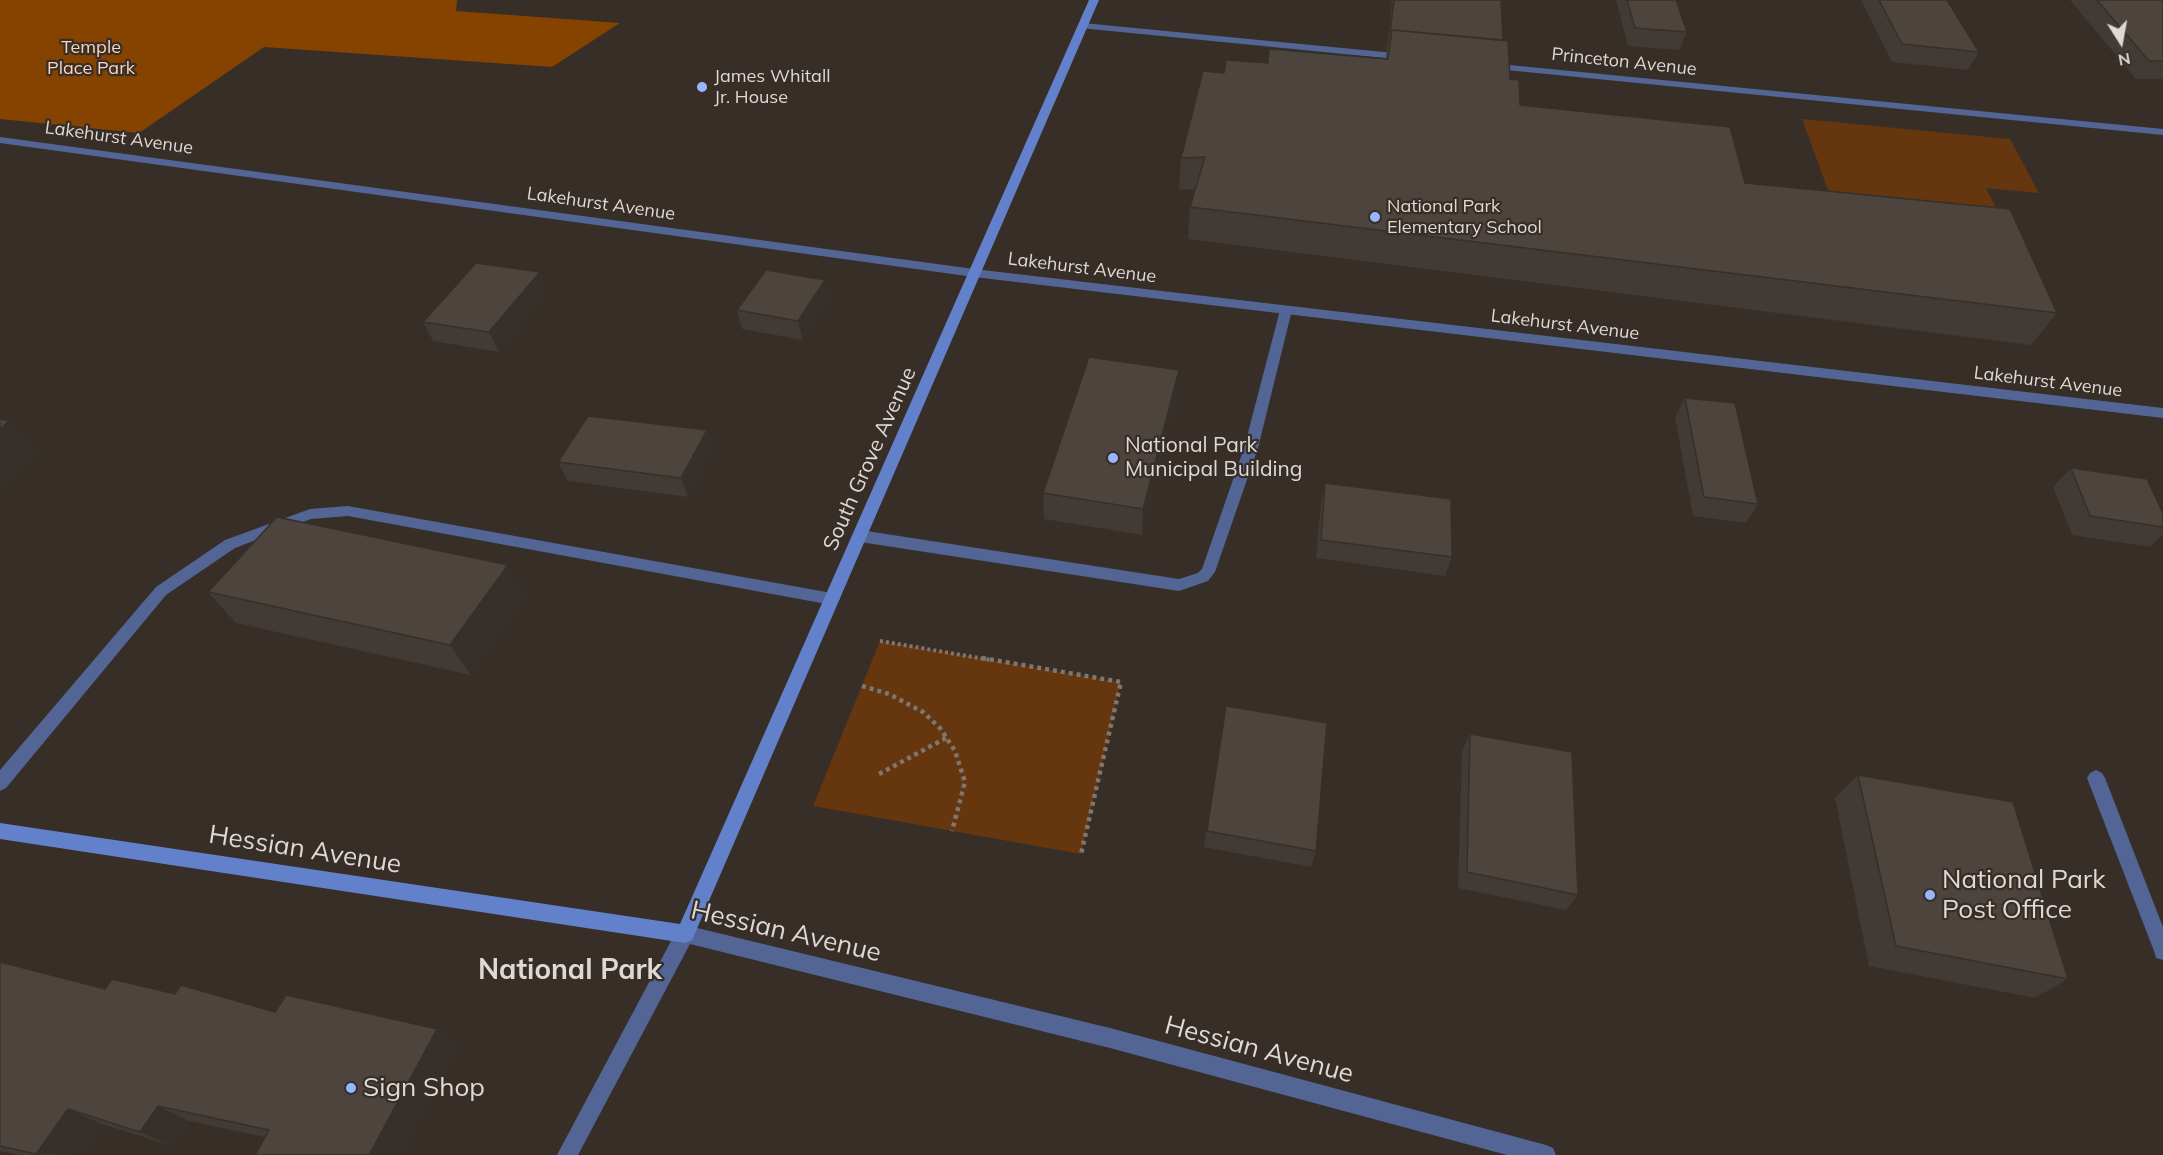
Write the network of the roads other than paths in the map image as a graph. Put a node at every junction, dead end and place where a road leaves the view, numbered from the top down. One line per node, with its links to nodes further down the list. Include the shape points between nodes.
1 (1094, 0): 2 (main road, South Grove Avenue)
2 (1083, 26): 3 (street); 7 (main road, South Grove Avenue)
3 (1415, 58)
4 (1474, 64): 5 (street, Princeton Avenue)
5 (2163, 132)
6 (0, 140): 7 (street, Lakehurst Avenue)
7 (974, 273): 8 (street, Lakehurst Avenue); 10 (main road, South Grove Avenue)
8 (1286, 310): 9 (street, Lakehurst Avenue); 10 (street, via 1251,448 1203,577 1179,585)
9 (2163, 413)
10 (860, 536): 11 (main road, South Grove Avenue)
11 (832, 599): 13 (street, via 348,511 310,514 230,544 161,591); 15 (main road, South Grove Avenue)
12 (2096, 778): 16 (street)
13 (0, 783)
14 (0, 831): 15 (main road, Hessian Avenue)
15 (685, 934): 17 (street); 18 (street, Hessian Avenue, via 1110,1038)
16 (2163, 951)
17 (567, 1155)
18 (1546, 1155)

